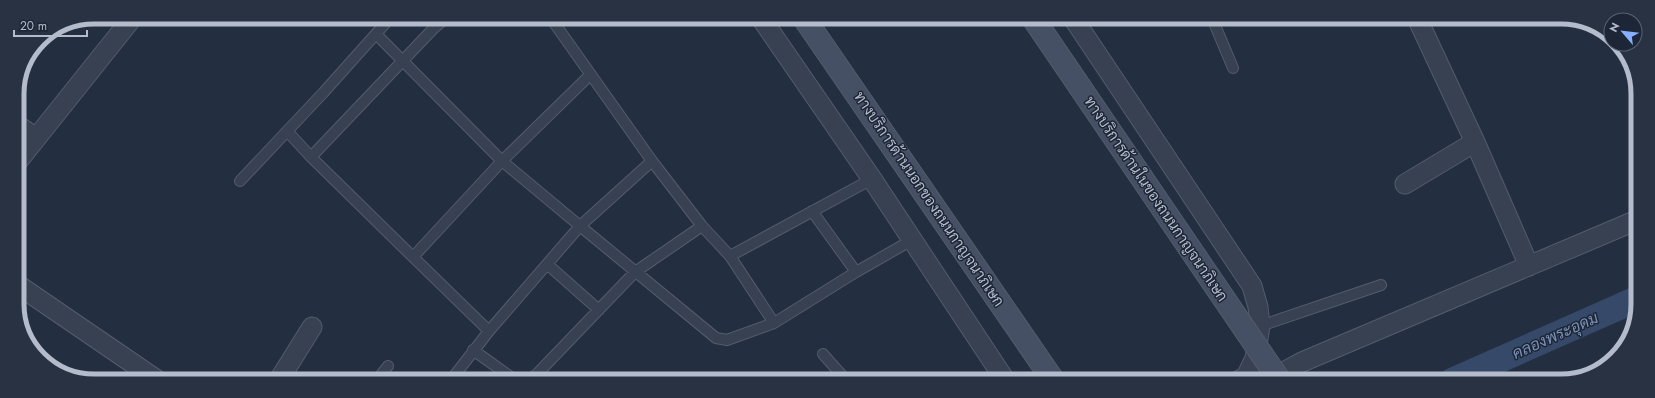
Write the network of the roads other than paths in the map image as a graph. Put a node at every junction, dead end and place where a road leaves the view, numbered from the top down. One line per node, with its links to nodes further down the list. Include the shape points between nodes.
1 (128, 24): 17 (street)
2 (385, 24): 11 (lane)
3 (440, 24): 12 (lane)
4 (555, 24): 14 (lane)
5 (765, 24): 23 (street)
6 (808, 24): 55 (main road, ทางบริการด้านนอกของถนนกาญจนาภิเษก)
7 (1037, 24): 57 (main road, ทางบริการด้านในของถนนกาญจนาภิเษก, bridge)
8 (1076, 24): 41 (street, via 1252,286)
9 (1215, 24): 13 (lane)
10 (1420, 24): 18 (street)
11 (376, 34): 12 (lane); 16 (lane)
12 (403, 61): 20 (lane); 21 (lane)
13 (1233, 68)
14 (590, 75): 21 (lane); 22 (lane)
15 (24, 130): 17 (street)
16 (287, 131): 20 (lane); 24 (lane)
17 (36, 138): 19 (street)
18 (1475, 142): 25 (street); 34 (street)
19 (24, 153)
20 (311, 158): 32 (lane)
21 (502, 161): 28 (lane); 32 (lane)
22 (652, 161): 28 (lane); 29 (lane)
23 (872, 179): 26 (lane); 30 (street)
24 (240, 181)
25 (1405, 184)
26 (812, 211): 31 (lane); 36 (lane)
27 (1631, 222): 34 (street)
28 (580, 226): 33 (lane); 35 (lane)
29 (702, 226): 31 (lane); 35 (lane)
30 (912, 240): 36 (lane); 54 (street)
31 (730, 256): 40 (lane)
32 (413, 257): 43 (lane)
33 (547, 264): 39 (lane); 43 (lane)
34 (1529, 266): 58 (street, via 1302,362)
35 (635, 272): 39 (lane); 40 (lane, via 716,338 727,340)
36 (856, 272): 40 (lane)
37 (1381, 284): 41 (lane)
38 (24, 289): 47 (street)
39 (598, 310): 52 (lane)
40 (774, 323)
41 (1260, 326): 56 (street, via 1255,358)
42 (312, 327): 48 (street)
43 (489, 331): 44 (lane)
44 (473, 350): 50 (lane); 51 (lane)
45 (823, 354): 53 (lane)
46 (388, 366): 49 (lane)
47 (148, 374)
48 (283, 374)
49 (382, 374)
50 (455, 374)
51 (507, 374)
52 (537, 374)
53 (841, 374)
54 (1001, 374)
55 (1049, 374)
56 (1247, 374)
57 (1275, 374)
58 (1280, 374)

